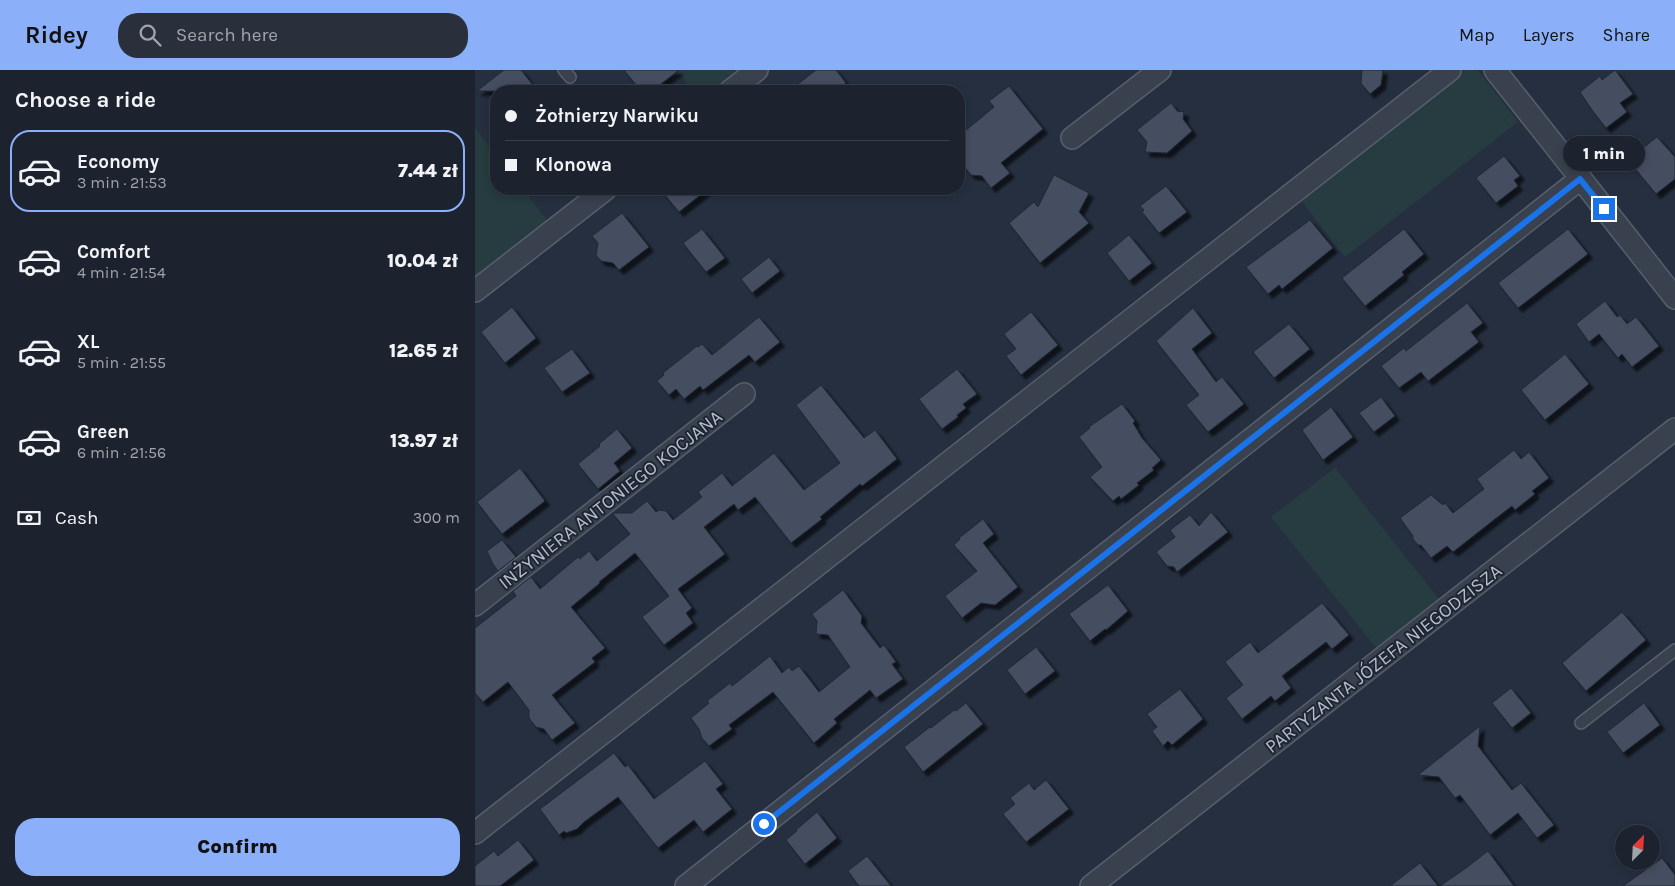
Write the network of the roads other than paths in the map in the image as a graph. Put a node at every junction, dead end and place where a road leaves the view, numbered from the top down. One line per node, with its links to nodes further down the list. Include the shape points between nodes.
1 (757, 70): 5 (street)
2 (1160, 70): 6 (street)
3 (1450, 70): 16 (street)
4 (1495, 70): 7 (street)
5 (738, 85)
6 (1072, 138)
7 (1580, 179): 10 (street); 17 (street)
8 (597, 195): 9 (street)
9 (475, 291)
10 (1675, 298)
11 (744, 394): 13 (street, INŻYNIERA ANTONIEGO KOCJANA)
12 (1675, 429): 18 (street, PARTYZANTA JÓZEFA NIEGODZISZA)
13 (475, 605)
14 (1675, 650): 15 (lane)
15 (1581, 723)
16 (475, 833)
17 (685, 886)
18 (1091, 886)

